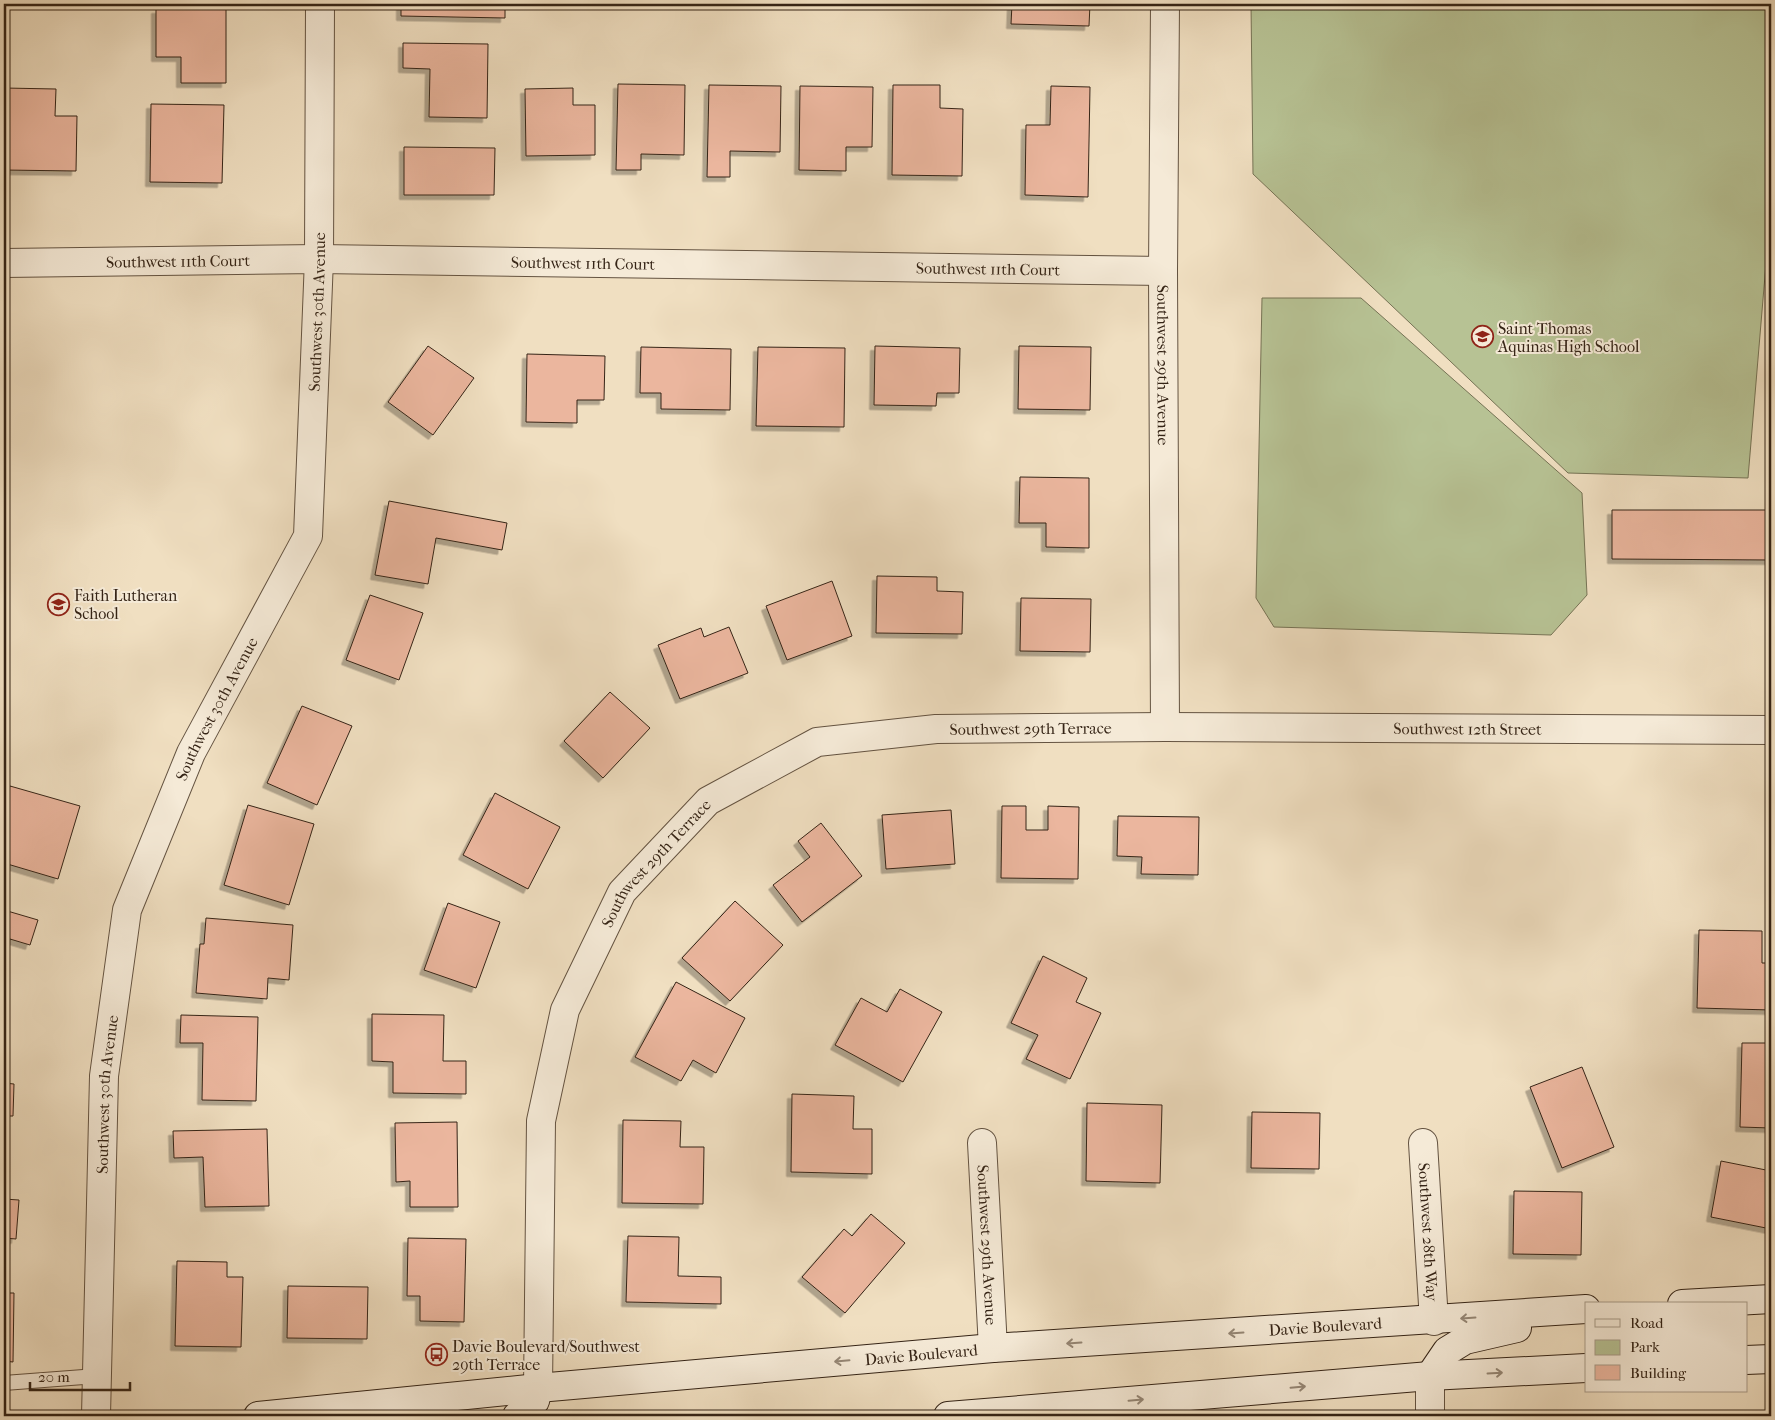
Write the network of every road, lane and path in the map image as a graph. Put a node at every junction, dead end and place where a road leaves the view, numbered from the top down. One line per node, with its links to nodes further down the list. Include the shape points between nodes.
1 (320, 4): 3 (street, Southwest 30th Avenue)
2 (1165, 4): 5 (street, Southwest 29th Avenue)
3 (319, 260): 4 (street, Southwest 11th Court); 5 (street, Southwest 11th Court); 19 (street, Southwest 30th Avenue, via 308,536 191,753 127,910 104,1076)
4 (4, 263)
5 (1162, 271): 6 (street, Southwest 29th Avenue)
6 (1165, 727): 7 (street, Southwest 12th Street); 22 (street, Southwest 29th Terrace, via 936,729 817,742 708,800 622,892 565,1010 541,1121)
7 (1771, 730)
8 (1424, 1143): 14 (street, Southwest 28th Way)
9 (982, 1144): 15 (street, Southwest 29th Avenue)
10 (1771, 1299): 11 (street)
11 (1718, 1302)
12 (1585, 1310): 14 (street, Davie Boulevard, one-way to 14)
13 (1585, 1310): 20 (street, via 1465,1340 1448,1351)
14 (1434, 1321): 15 (street, Davie Boulevard, one-way to 15)
15 (993, 1348): 22 (street, Davie Boulevard, one-way to 22)
16 (1771, 1359): 17 (street)
17 (1748, 1360)
18 (1585, 1368): 20 (street, one-way to 18)
19 (96, 1376): 21 (lane); 24 (street, Southwest 30th Avenue)
20 (1430, 1376): 23 (street, one-way to 20); 28 (street)
21 (4, 1383)
22 (538, 1388): 25 (street, Davie Boulevard); 26 (street, via 535,1401)
23 (991, 1414): 27 (street)
24 (96, 1416)
25 (258, 1416)
26 (517, 1416)
27 (948, 1416)
28 (1430, 1416)

